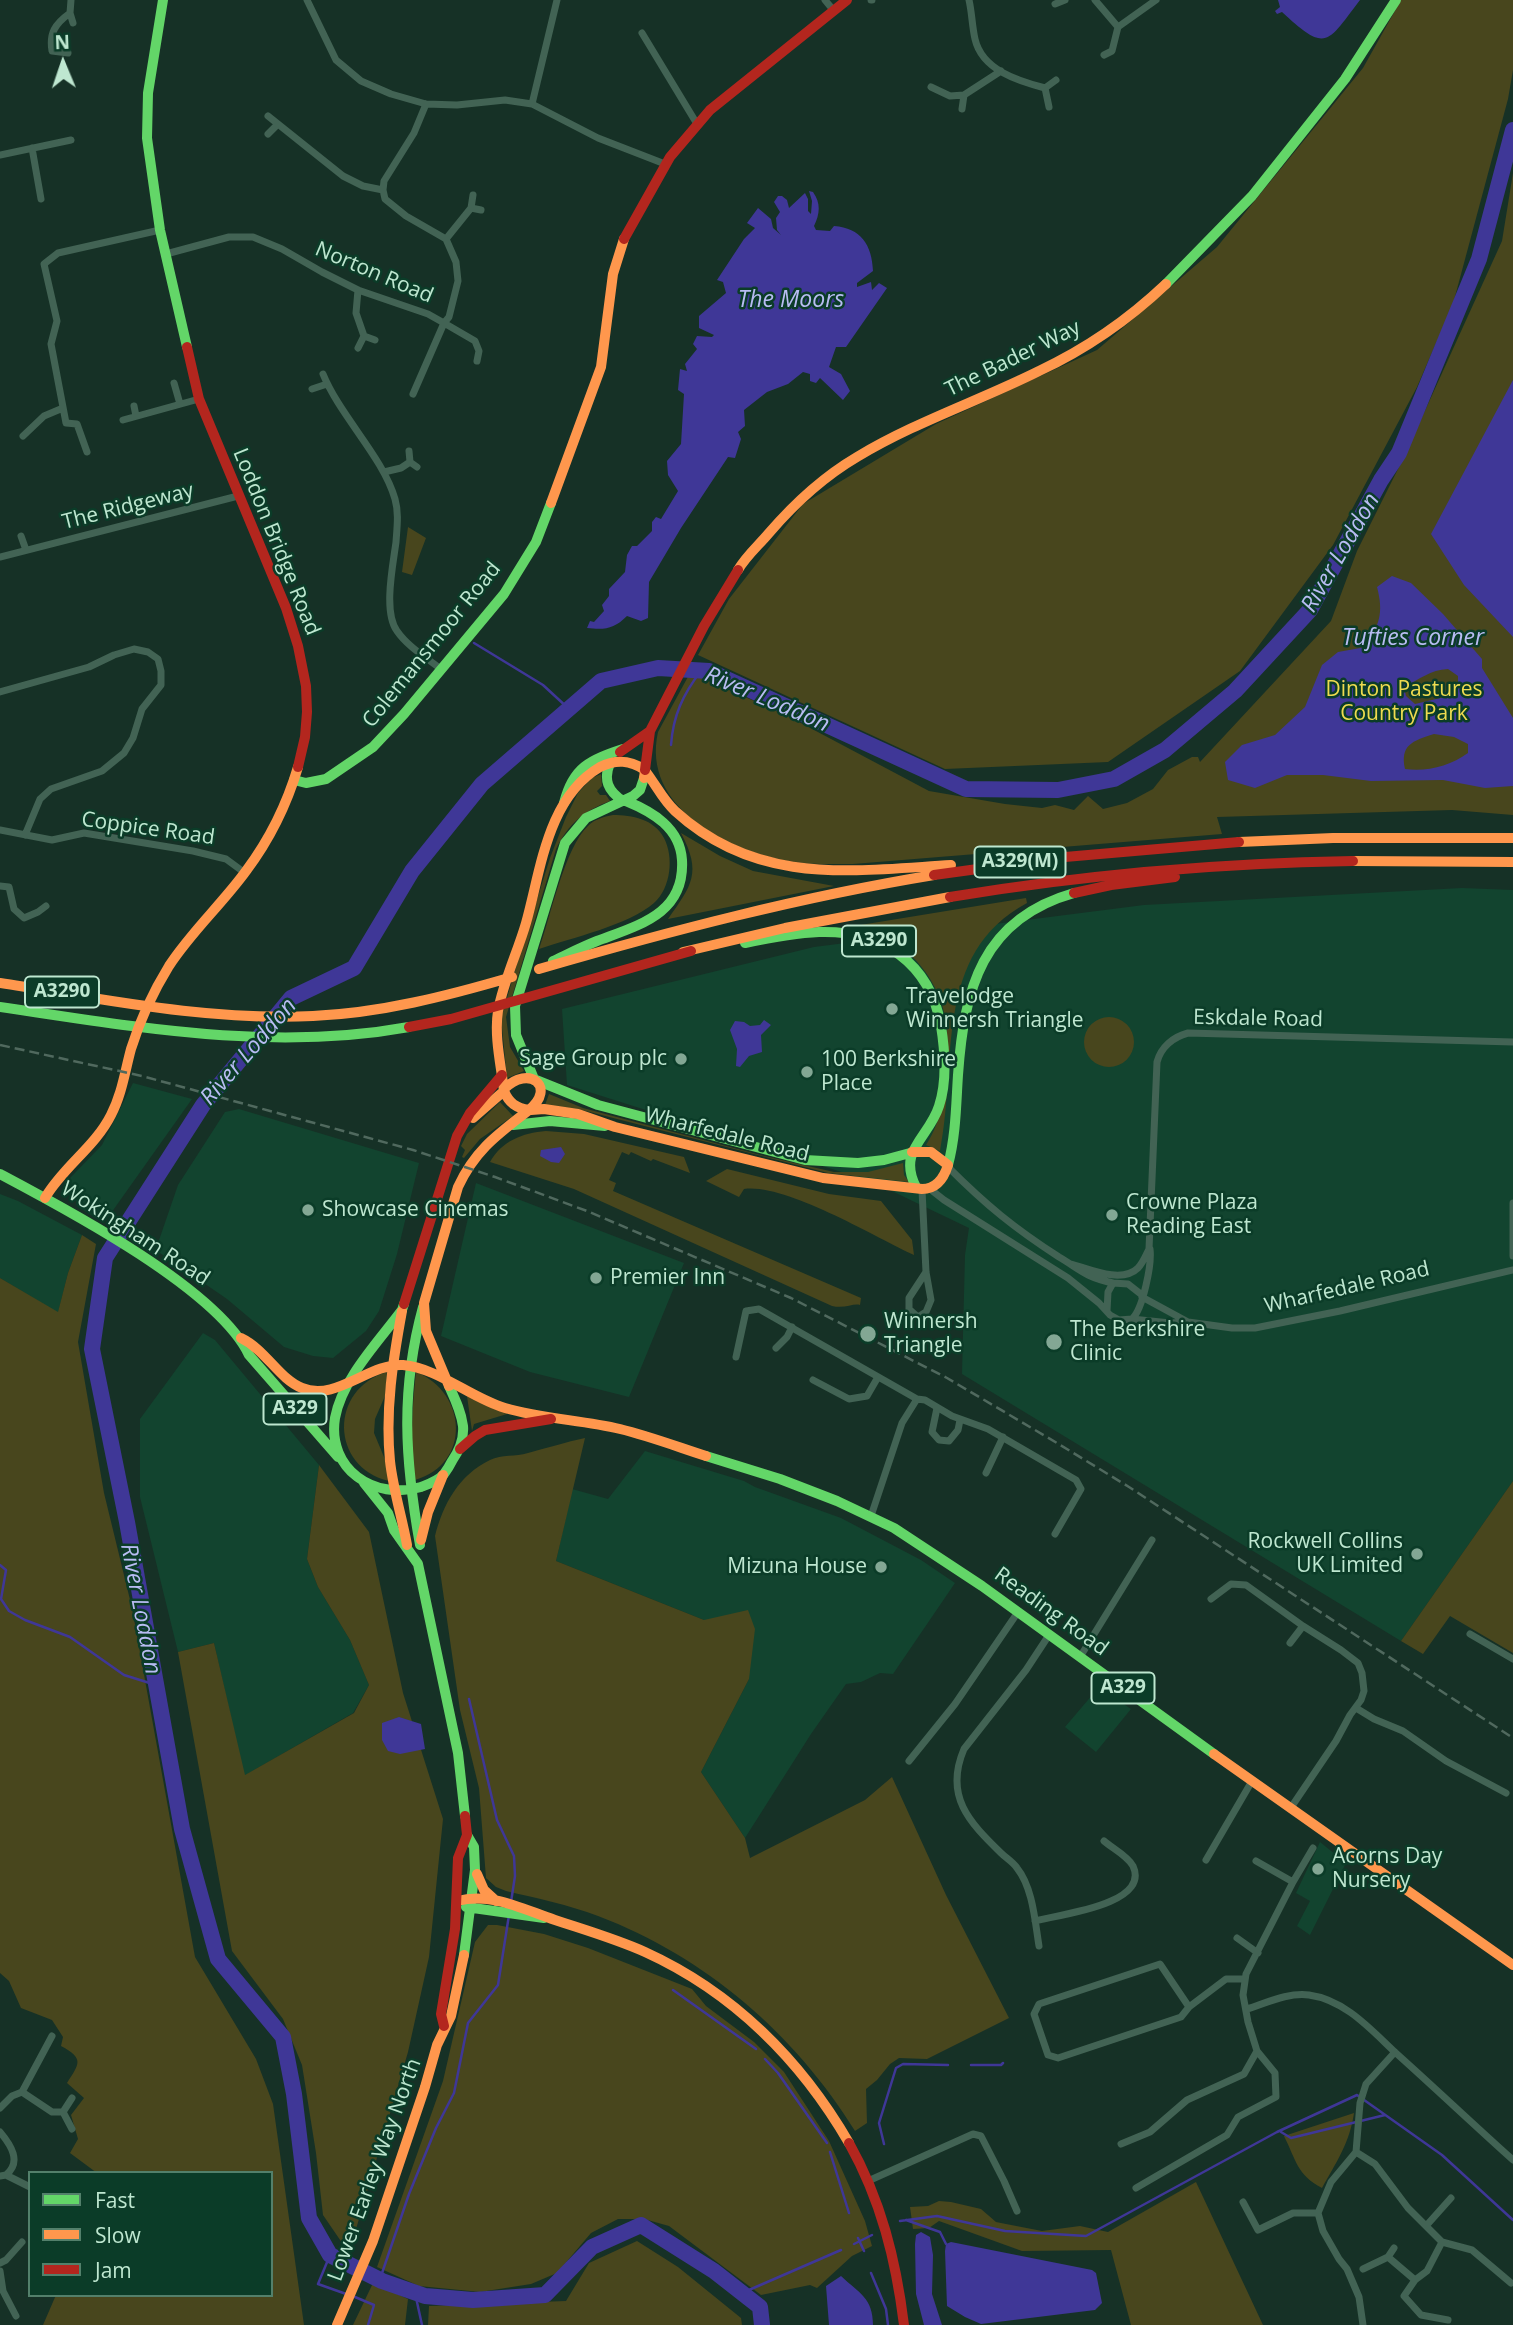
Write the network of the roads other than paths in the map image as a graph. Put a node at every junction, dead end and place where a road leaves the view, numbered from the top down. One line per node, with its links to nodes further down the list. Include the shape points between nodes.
1 (71, 0): 14 (street)
2 (163, 0): 42 (main road, Loddon Bridge Road, via 148,93 147,138)
3 (307, 0): 25 (street, via 335,61 361,81)
4 (557, 0): 26 (street)
5 (825, 0): 13 (street)
6 (846, 0): 13 (main road, Colemansmoor Road)
7 (970, 0): 20 (street, via 975,40 985,59)
8 (1065, 0): 12 (street)
9 (1095, 0): 16 (street)
10 (1156, 0): 16 (street)
11 (1396, 0): 72 (main road, The Bader Way, via 1345,79 1252,196 1135,313 1040,371 856,457 797,502 741,565)
12 (1055, 4)
13 (834, 11): 30 (main road, Colemansmoor Road)
14 (70, 13): 15 (street); 18 (street, via 53,28 50,40 52,51)
15 (72, 23)
16 (1118, 27): 19 (street, via 1112,51)
17 (642, 33): 30 (street)
18 (68, 52)
19 (1104, 55)
20 (1001, 71): 23 (street); 24 (street)
21 (1056, 79): 23 (street)
22 (931, 86): 24 (street, via 950,96)
23 (1045, 88): 27 (street)
24 (964, 95): 28 (street)
25 (426, 104): 26 (street, via 505,100); 37 (street)
26 (532, 104): 36 (street, via 598,138)
27 (1049, 107)
28 (962, 109)
29 (268, 116): 31 (street)
30 (697, 124): 36 (main road, Colemansmoor Road)
31 (277, 125): 32 (street); 37 (street, via 343,176)
32 (268, 134)
33 (71, 139): 34 (street)
34 (32, 148): 35 (street); 39 (street)
35 (0, 155)
36 (665, 164): 70 (main road, Colemansmoor Road, via 618,256 601,367 536,542 504,594)
37 (383, 190): 43 (street, via 385,200)
38 (472, 195): 40 (street)
39 (41, 199)
40 (471, 208): 41 (street); 43 (street)
41 (481, 210)
42 (160, 230): 44 (main road, Loddon Bridge Road); 59 (street, via 58,253 44,264 57,321 51,344)
43 (446, 239): 46 (street, Norton Road, via 458,281)
44 (166, 254): 45 (street, Norton Road, via 229,237 253,237); 56 (main road, Loddon Bridge Road)
45 (358, 290): 46 (street, Norton Road); 47 (street, via 356,313)
46 (444, 323): 50 (street, via 475,341 480,351); 55 (street)
47 (364, 337): 48 (street); 49 (street)
48 (375, 340)
49 (358, 348)
50 (477, 361)
51 (323, 374): 53 (street)
52 (174, 383): 57 (street)
53 (327, 384): 54 (street); 65 (street)
54 (312, 389)
55 (413, 394)
56 (199, 399): 57 (street); 66 (main road, Loddon Bridge Road)
57 (180, 404): 60 (street)
58 (134, 406): 60 (street)
59 (63, 408): 62 (street, via 44,416); 64 (street, via 66,422 77,424)
60 (136, 416): 61 (street)
61 (123, 420)
62 (23, 436)
63 (410, 451): 65 (street, via 413,464)
64 (87, 452)
65 (384, 472): 70 (street, via 398,518 390,608 393,625)
66 (238, 496): 68 (street, The Ridgeway); 76 (main road, Loddon Bridge Road, via 286,608 302,668 307,712)
67 (21, 536): 68 (street)
68 (26, 551): 69 (street, The Ridgeway)
69 (0, 557)
70 (442, 670): 76 (main road, Colemansmoor Road, via 361,757 326,779)
71 (0, 692): 80 (street, via 134,649 158,659 160,685 142,709 124,753 102,771 51,789 40,799)
72 (650, 731): 73 (main road); 75 (main road)
73 (623, 749): 74 (main road); 78 (main road, via 581,768 567,786)
74 (610, 763): 75 (main road, via 631,761); 77 (main road, via 607,786); 78 (main road, via 586,775)
75 (645, 771): 77 (main road, via 641,790); 83 (main road, A329(M), via 669,805 695,826 732,847 787,865 839,872)
76 (294, 780): 85 (main road, Loddon Bridge Road, via 273,831)
77 (625, 801): 89 (main road, A3290, via 659,817 675,835 683,865 676,894 650,920); 94 (main road, via 578,825 561,855 514,1015 516,1040)
78 (564, 803): 93 (main road, via 498,1010)
79 (0, 830): 80 (street, Coppice Road)
80 (24, 835): 85 (street, Coppice Road, via 52,840 84,833 226,859)
81 (1513, 838): 83 (main road, A329(M), via 1248,841)
82 (1513, 862): 84 (main road, A329(M))
83 (1006, 864): 89 (main road, A329(M), via 759,909)
84 (1265, 864): 88 (main road, A329(M), via 990,890 838,916); 101 (main road, A329(M), via 1088,889 1046,902 1011,923 987,952 972,987)
85 (245, 873): 104 (main road, Loddon Bridge Road, via 160,980 134,1040 109,1120 57,1177)
86 (0, 886): 87 (street, via 9,887 14,909 24,918)
87 (46, 906)
88 (683, 952): 91 (main road, A3290, via 418,1026 316,1038 222,1036); 100 (main road, A3290, via 832,932 871,938 910,961 934,997 943,1049 939,1106)
89 (539, 969): 90 (main road, A3290, via 384,1009 289,1017 242,1015)
90 (0, 983)
91 (0, 1007)
92 (1513, 1042): 106 (street, Eskdale Road, via 1188,1033 1174,1038 1157,1062)
93 (502, 1076): 95 (main road); 97 (main road)
94 (535, 1080): 95 (main road, via 516,1079); 96 (main road, via 542,1094); 100 (main road, Wharfedale Road, via 598,1105 805,1160 861,1164)
95 (504, 1090): 96 (main road, via 514,1107); 97 (main road)
96 (530, 1110): 98 (main road, Lower Earley Way North); 99 (main road, Wharfedale Road, via 578,1114)
97 (461, 1125): 115 (main road, Lower Earley Way North)
98 (511, 1125): 99 (main road, via 550,1121); 114 (main road, Lower Earley Way North, via 479,1149 465,1170)
99 (615, 1127): 103 (main road, Wharfedale Road, via 823,1178)
100 (911, 1153): 101 (main road, via 931,1152); 103 (main road, via 909,1173)
101 (948, 1166): 103 (main road, via 943,1179); 108 (street, via 1010,1225)
102 (0, 1174): 104 (main road, Wokingham Road / A329)
103 (923, 1188): 110 (street); 116 (street, via 1068,1278)
104 (45, 1198): 120 (main road, Wokingham Road / A329, via 194,1293)
105 (1513, 1203): 107 (street)
106 (1149, 1249): 111 (street, via 1138,1269); 113 (street, via 1151,1264)
107 (1513, 1256)
108 (1071, 1265): 111 (street); 112 (street, via 1086,1276)
109 (1513, 1270): 118 (street, Wharfedale Road, via 1255,1328)
110 (926, 1272): 110 (street, via 931,1300 918,1317 909,1309 909,1298)
111 (1124, 1275): 112 (street)
112 (1114, 1283): 113 (street, via 1131,1285); 116 (street, via 1108,1292)
113 (1142, 1296): 117 (street, via 1140,1310); 118 (street, Wharfedale Road)
114 (424, 1303): 124 (main road, Lower Earley Way North); 128 (main road, Lower Earley Way North, via 427,1338)
115 (402, 1310): 123 (main road, Lower Earley Way North); 127 (main road, Lower Earley Way North)
116 (1107, 1311): 117 (street, via 1119,1320)
117 (1132, 1319): 118 (street, Wharfedale Road)
118 (1188, 1322)
119 (792, 1328): 121 (street); 122 (street, via 759,1309 746,1311); 125 (street)
120 (241, 1338): 127 (main road, Wokingham Road / A329, via 302,1389 319,1391); 135 (main road, Wokingham Road / A329, via 249,1355 292,1407)
121 (776, 1348)
122 (736, 1357)
123 (391, 1366): 124 (main road, A329); 127 (main road, A329); 140 (main road, Lower Earley Way North, via 388,1443)
124 (410, 1366): 128 (main road, A329); 139 (main road, Lower Earley Way North, via 405,1422)
125 (878, 1377): 126 (street, via 867,1396 849,1399); 129 (street)
126 (813, 1380)
127 (349, 1381): 135 (main road, A329, via 335,1419)
128 (447, 1382): 131 (main road, Reading Road, via 494,1404); 134 (main road, Lower Earley Way North, via 461,1414)
129 (917, 1399): 130 (street); 141 (street, via 902,1423)
130 (937, 1408): 132 (street); 132 (street, via 932,1432 939,1440 953,1438)
131 (551, 1419): 134 (main road, Reading Road, via 484,1431); 141 (main road, Reading Road / A329, via 607,1426 690,1451 801,1487)
132 (960, 1420): 133 (street)
133 (1003, 1437): 136 (street); 142 (street, via 1076,1480 1081,1489)
134 (459, 1451): 137 (main road, Lower Earley Way North)
135 (343, 1461): 138 (main road, A329)
136 (986, 1473)
137 (443, 1475): 139 (main road); 144 (main road, Lower Earley Way North)
138 (363, 1482): 140 (main road); 145 (main road, Lower Earley Way North)
139 (410, 1490): 140 (main road); 144 (main road, Lower Earley Way North)
140 (395, 1491): 145 (main road, Lower Earley Way North)
141 (871, 1516): 148 (main road, Reading Road / A329)
142 (1055, 1534)
143 (1152, 1540): 153 (street)
144 (420, 1545): 146 (main road, Lower Earley Way North)
145 (407, 1546): 146 (main road, Lower Earley Way North)
146 (418, 1564): 160 (main road, Lower Earley Way North, via 458,1754)
147 (1212, 1599): 149 (street, via 1231,1584 1246,1585)
148 (1018, 1612): 151 (main road, Reading Road / A329); 156 (street)
149 (1303, 1626): 152 (street); 155 (street, via 1358,1663 1364,1691)
150 (1470, 1634): 154 (street)
151 (1049, 1635): 153 (main road, Reading Road / A329); 171 (street, via 964,1749 956,1781 965,1813 1018,1868)
152 (1290, 1643)
153 (1080, 1657): 157 (main road, Reading Road / A329)
154 (1513, 1659)
155 (1356, 1708): 158 (street); 159 (street)
156 (909, 1761)
157 (1252, 1782): 159 (main road, Reading Road / A329); 163 (street)
158 (1506, 1793)
159 (1290, 1809): 175 (main road, Reading Road / A329)
160 (467, 1835): 165 (main road, Lower Earley Way North, via 474,1847); 167 (main road, Lower Earley Way North, via 458,1858)
161 (1104, 1841): 171 (street, via 1133,1865 1132,1886 1109,1903)
162 (1313, 1848): 166 (street)
163 (1206, 1860)
164 (1256, 1861): 166 (street)
165 (475, 1870): 168 (main road, via 484,1890); 169 (main road, Lower Earley Way North)
166 (1293, 1882): 174 (street)
167 (457, 1901): 169 (main road); 179 (main road, Lower Earley Way North)
168 (496, 1901): 169 (main road); 170 (main road)
169 (471, 1903): 170 (main road); 179 (main road, Lower Earley Way North, via 451,2016)
170 (507, 1908): 193 (main road, via 616,1939 692,1976 758,2027 789,2059 850,2145)
171 (1035, 1921): 173 (street)
172 (1237, 1937): 174 (street)
173 (1039, 1946)
174 (1258, 1953): 176 (street)
175 (1513, 1965)
176 (1245, 1979): 177 (street, via 1226,1979); 178 (street)
177 (1189, 2007): 177 (street, via 1160,1964 1039,2004 1034,2014 1048,2055 1058,2058 1181,2017)
178 (1247, 2009): 181 (street); 182 (street, via 1293,1995 1310,1995 1346,2009)
179 (443, 2026): 213 (main road, Lower Earley Way North, via 390,2192)
180 (52, 2036): 183 (street)
181 (1257, 2052): 189 (street, via 1244,2074 1187,2100 1150,2132); 195 (street, via 1275,2073 1276,2097 1238,2117 1227,2135)
182 (1395, 2052): 190 (street, via 1366,2084); 191 (street)
183 (22, 2092): 185 (street); 186 (street, via 52,2112)
184 (72, 2098): 186 (street)
185 (1, 2106)
186 (63, 2112): 187 (street)
187 (72, 2129)
188 (0, 2133): 192 (street, via 14,2155 13,2168)
189 (1121, 2144)
190 (1356, 2152): 199 (street, via 1331,2182); 200 (street, via 1375,2164)
191 (1513, 2160)
192 (3, 2176): 194 (street)
193 (868, 2181): 198 (street, via 973,2134 981,2136); 214 (main road, via 888,2234)
194 (28, 2186)
195 (1136, 2188)
196 (1451, 2197): 200 (street)
197 (1243, 2203): 199 (street, via 1258,2230 1293,2213)
198 (1017, 2211)
199 (1318, 2213): 215 (street, via 1359,2297)
200 (1426, 2226): 202 (street)
201 (22, 2242): 205 (street)
202 (1442, 2242): 208 (street, via 1427,2271); 209 (street, via 1472,2250)
203 (1394, 2248): 204 (street)
204 (1388, 2258): 206 (street); 208 (street)
205 (0, 2263)
206 (1363, 2269)
207 (0, 2271): 211 (street, via 3,2291)
208 (1415, 2280): 210 (street, via 1404,2296)
209 (1511, 2283)
210 (1421, 2315): 212 (street); 216 (street)
211 (16, 2316)
212 (1448, 2320)
213 (337, 2325)
214 (904, 2325)
215 (1363, 2325)
216 (1419, 2325)

